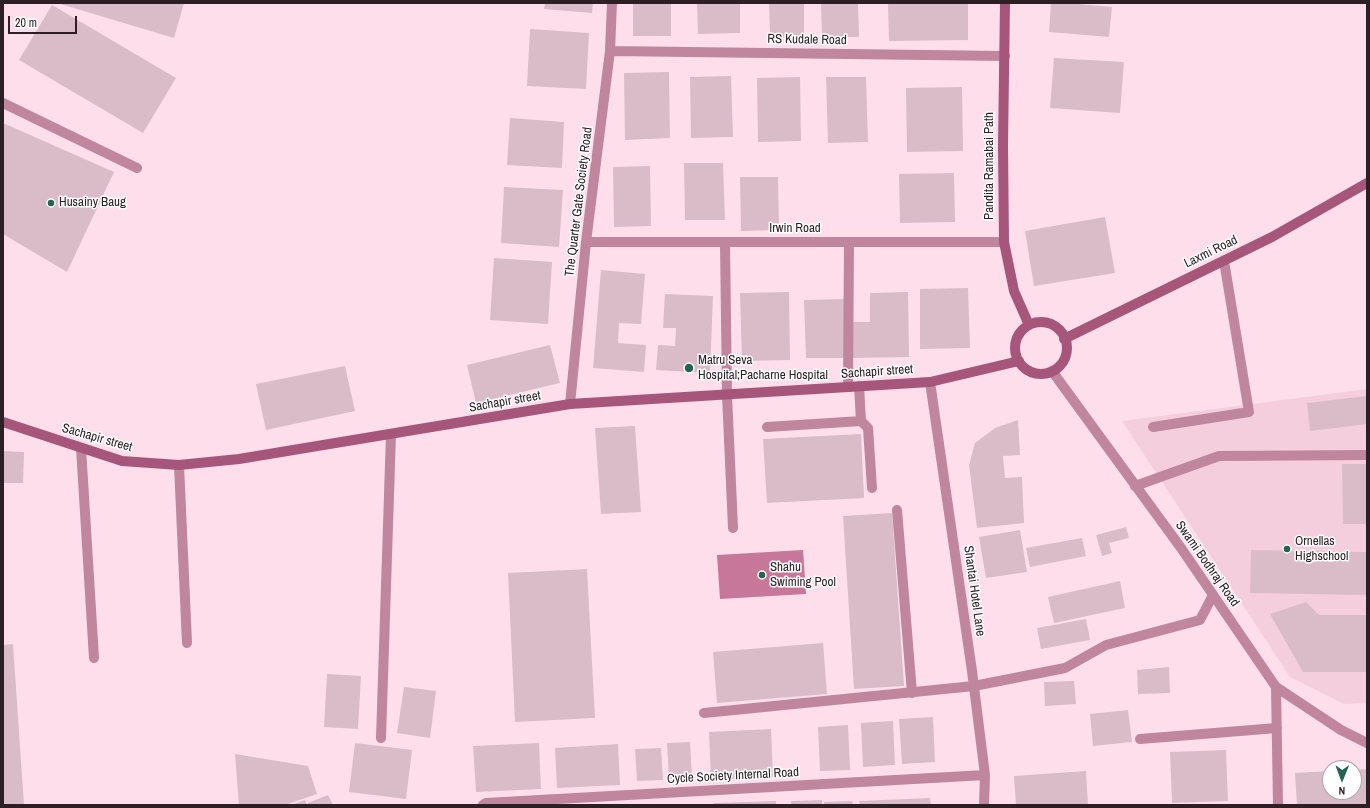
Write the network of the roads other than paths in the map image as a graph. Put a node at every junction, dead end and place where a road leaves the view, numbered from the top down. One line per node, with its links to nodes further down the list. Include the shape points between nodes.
1 (612, 3): 3 (street, The Quarter Gate Society Road)
2 (1006, 3): 4 (street, Pandita Ramabai Path)
3 (610, 51): 4 (street, RS Kudale Road); 8 (street, The Quarter Gate Society Road)
4 (1005, 56): 11 (street, Pandita Ramabai Path)
5 (3, 103): 6 (street)
6 (137, 168)
7 (1367, 184): 12 (street, Laxmi Road)
8 (586, 242): 9 (street, Irwin Road); 21 (street, The Quarter Gate Society Road)
9 (725, 242): 10 (street, Irwin Road); 20 (street)
10 (849, 242): 11 (street, Irwin Road); 19 (street)
11 (1004, 242): 13 (street, Pandita Ramabai Path, via 1014,291)
12 (1224, 261): 14 (street, Laxmi Road); 25 (street, via 1249,412)
13 (1029, 325): 14 (street, via 1050,324); 15 (street, via 1022,330 1016,341 1015,354)
14 (1064, 339): 16 (street, via 1065,355 1059,366)
15 (1018, 361): 16 (street, via 1024,368 1035,373 1044,374); 17 (street, Sachapir street)
16 (1052, 371): 30 (street, Swami Bodhraj Road)
17 (930, 382): 18 (street, Sachapir street); 37 (street, Shantai Hotel Lane)
18 (859, 386): 19 (street, Sachapir street); 22 (street)
19 (848, 387): 20 (street, Sachapir street)
20 (727, 395): 21 (street, Sachapir street); 33 (street)
21 (570, 404): 26 (street, Sachapir street)
22 (860, 421): 24 (street); 31 (street, via 868,428)
23 (3, 422): 27 (street, Sachapir street)
24 (767, 427)
25 (1153, 427)
26 (391, 434): 29 (street, Sachapir street, via 239,459); 42 (street)
27 (81, 448): 29 (street, Sachapir street, via 122,461); 36 (street)
28 (1367, 455): 30 (street, via 1219,456)
29 (179, 465): 35 (street)
30 (1136, 486): 34 (street, Swami Bodhraj Road)
31 (872, 488)
32 (897, 510): 39 (street)
33 (733, 528)
34 (1213, 594): 37 (street, via 1200,620 1106,645 1065,668); 38 (street, Swami Bodhraj Road)
35 (187, 643)
36 (94, 658)
37 (974, 686): 39 (street); 45 (street, Shantai Hotel Lane)
38 (1276, 687): 41 (street); 44 (street, Swami Bodhraj Road, via 1341,730)
39 (912, 693): 40 (street)
40 (704, 713)
41 (1276, 728): 43 (street); 48 (street)
42 (381, 738)
43 (1140, 739)
44 (1367, 743)
45 (985, 775): 46 (street, Cycle Society Internal Road); 47 (street, Shantai Hotel Lane)
46 (483, 805)
47 (984, 805)
48 (1278, 805)

